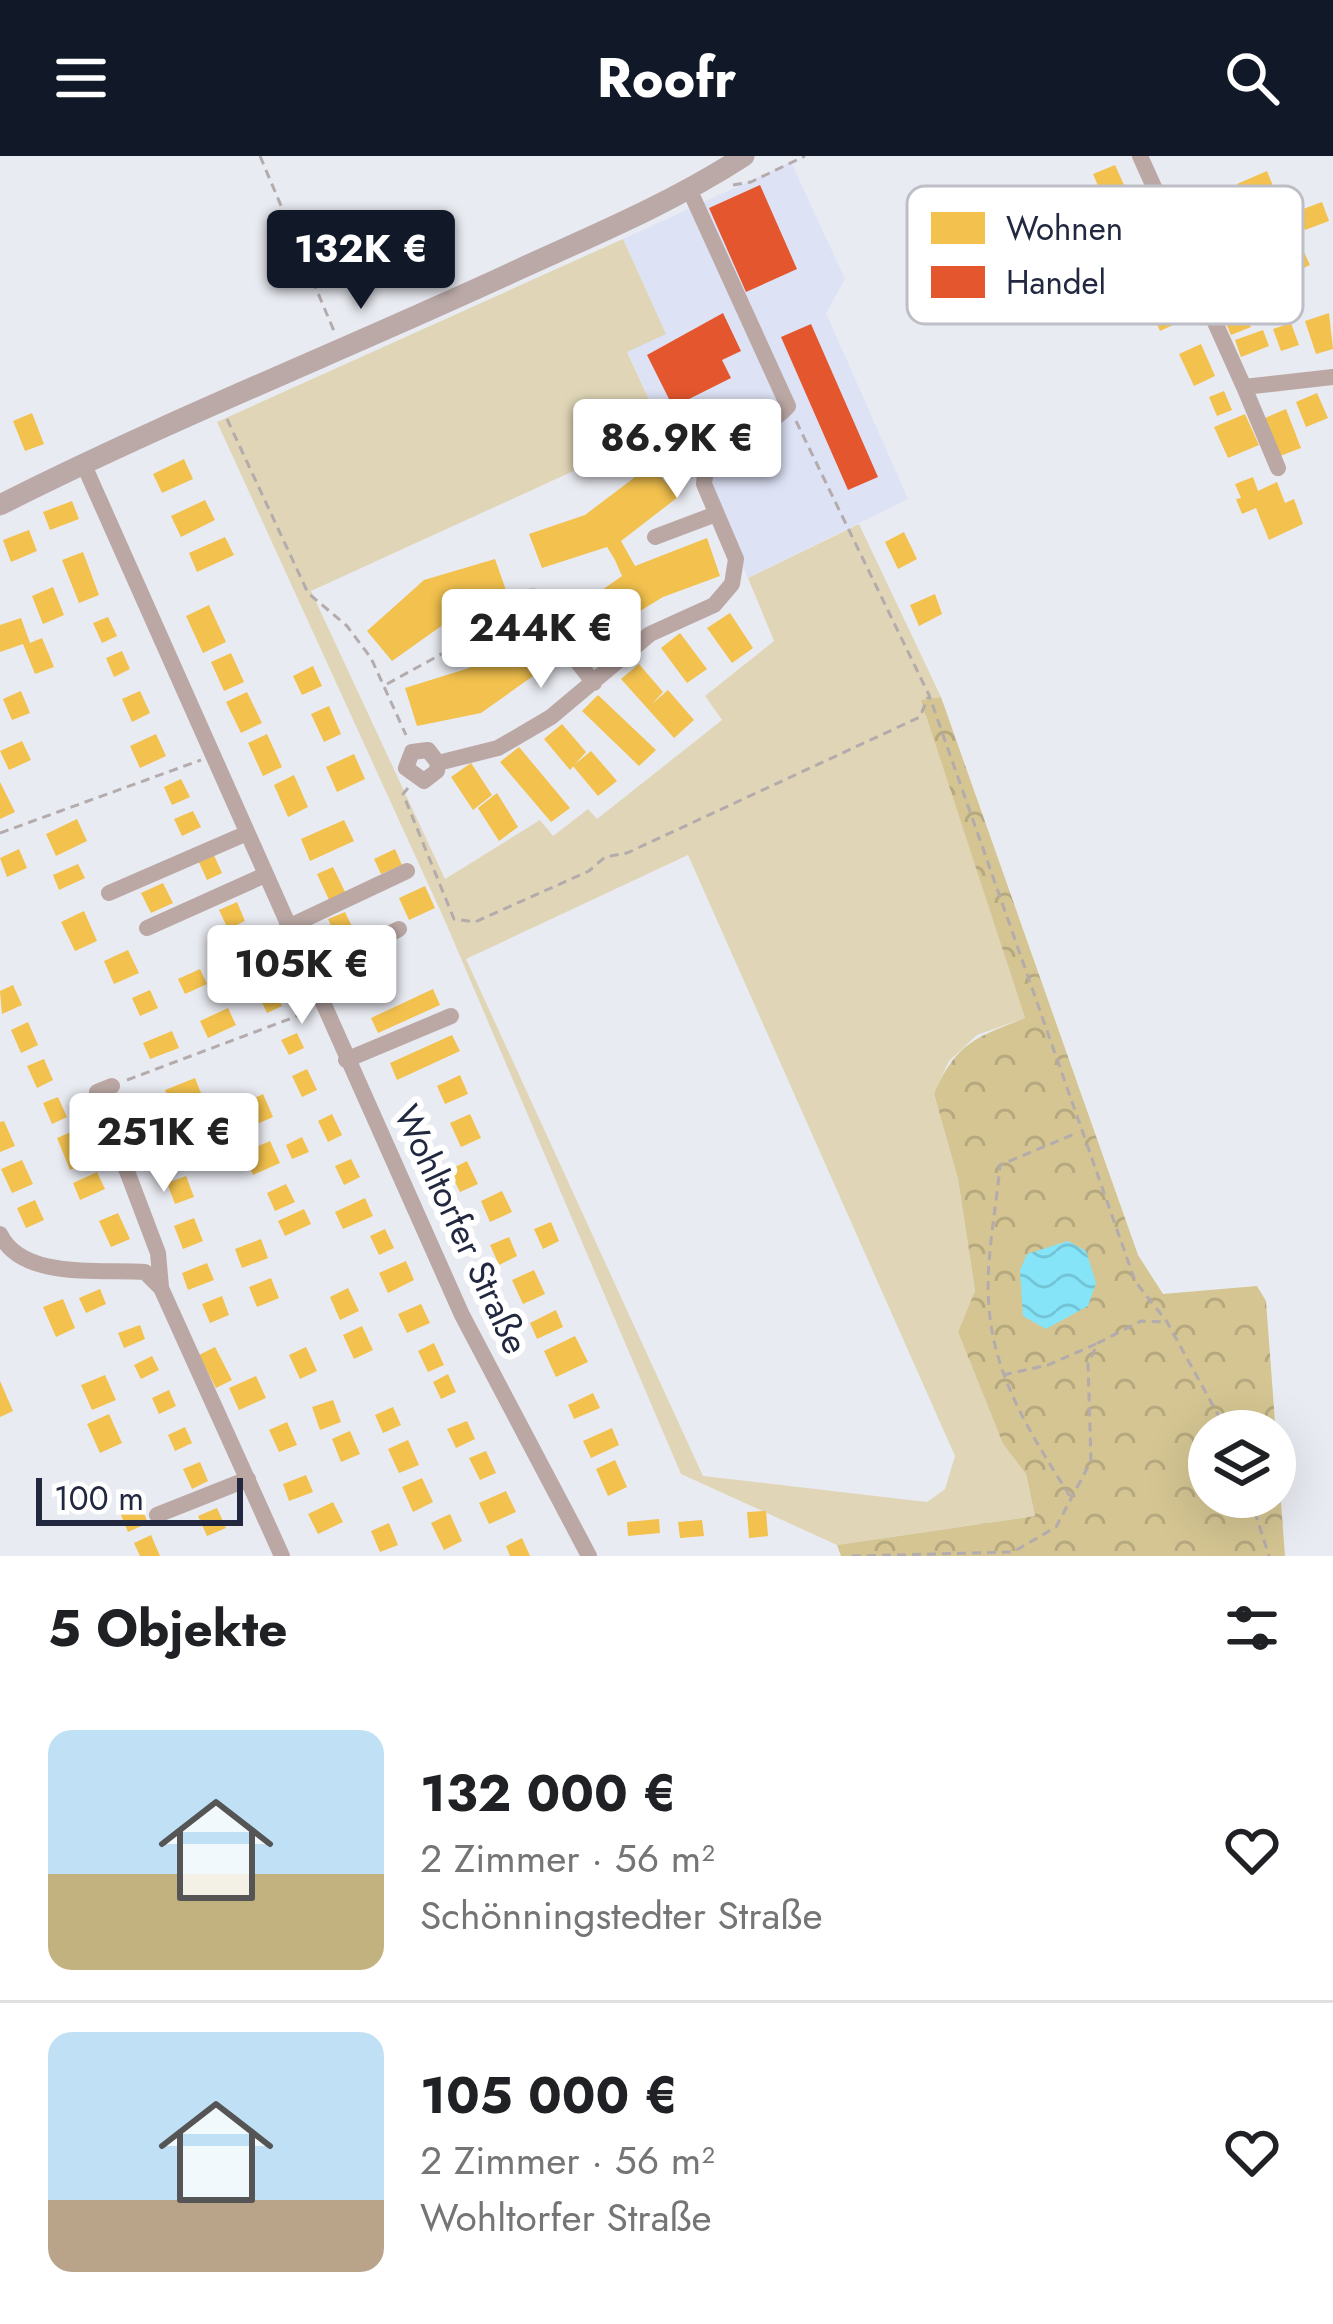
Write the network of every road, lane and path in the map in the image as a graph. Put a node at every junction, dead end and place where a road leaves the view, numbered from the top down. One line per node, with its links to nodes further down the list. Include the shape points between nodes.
1 (260, 156): 9 (path)
2 (744, 156): 7 (main road)
3 (805, 156): 5 (path)
4 (1140, 156): 6 (street)
5 (731, 185)
6 (1154, 186)
7 (690, 191): 9 (main road); 13 (street)
8 (1216, 324): 11 (street)
9 (343, 352): 12 (main road)
10 (1333, 377): 11 (street)
11 (1244, 387): 15 (street)
12 (219, 401): 14 (main road); 23 (path, via 308,593 347,626)
13 (788, 406): 17 (street, via 704,472); 24 (path)
14 (83, 463): 16 (main road); 26 (street, Wohltorfer Straße)
15 (1278, 468)
16 (0, 505)
17 (716, 514): 18 (street); 22 (street, via 736,560 732,584 714,605 650,634)
18 (655, 537)
19 (531, 612): 20 (path); 22 (street)
20 (470, 638): 21 (path, via 452,633); 21 (path, via 465,656)
21 (447, 651): 23 (path)
22 (594, 682): 27 (street, via 498,748)
23 (386, 685): 25 (path)
24 (929, 695): 28 (path, via 920,717 851,752 604,857 475,922 454,919 403,794); 42 (path)
25 (412, 752): 27 (street, via 428,750); 28 (street, via 406,768)
26 (211, 756): 29 (path); 30 (street, Wohltorfer Straße)
27 (438, 763): 28 (street, via 432,778)
28 (416, 780)
29 (0, 833)
30 (245, 834): 32 (street, Wohltorfer Straße); 33 (street)
31 (407, 871): 35 (street)
32 (263, 876): 34 (street); 35 (street, Wohltorfer Straße)
33 (109, 893)
34 (147, 928)
35 (286, 928): 37 (street, Wohltorfer Straße)
36 (399, 929): 37 (street)
37 (307, 975): 38 (street, Wohltorfer Straße)
38 (321, 1006): 40 (street, Wohltorfer Straße); 41 (path)
39 (451, 1016): 40 (street)
40 (346, 1060): 54 (street, Wohltorfer Straße, via 462,1315)
41 (112, 1086): 44 (street, via 97,1092 158,1252)
42 (1079, 1132): 45 (path, via 1136,1282); 47 (path, via 1000,1165 988,1306)
43 (0, 1234): 44 (street, via 27,1264 145,1272)
44 (161, 1288): 49 (street)
45 (1167, 1322): 46 (path, via 1141,1322); 48 (path)
46 (1098, 1343): 47 (path); 50 (path, via 1088,1364 1091,1461)
47 (1003, 1376): 50 (path)
48 (1215, 1410)
49 (248, 1479): 51 (street); 53 (street)
50 (1072, 1499): 55 (path, via 1056,1527 1013,1552)
51 (157, 1515)
52 (1257, 1518): 56 (path)
53 (282, 1556)
54 (589, 1556)
55 (852, 1556)
56 (1270, 1556)

